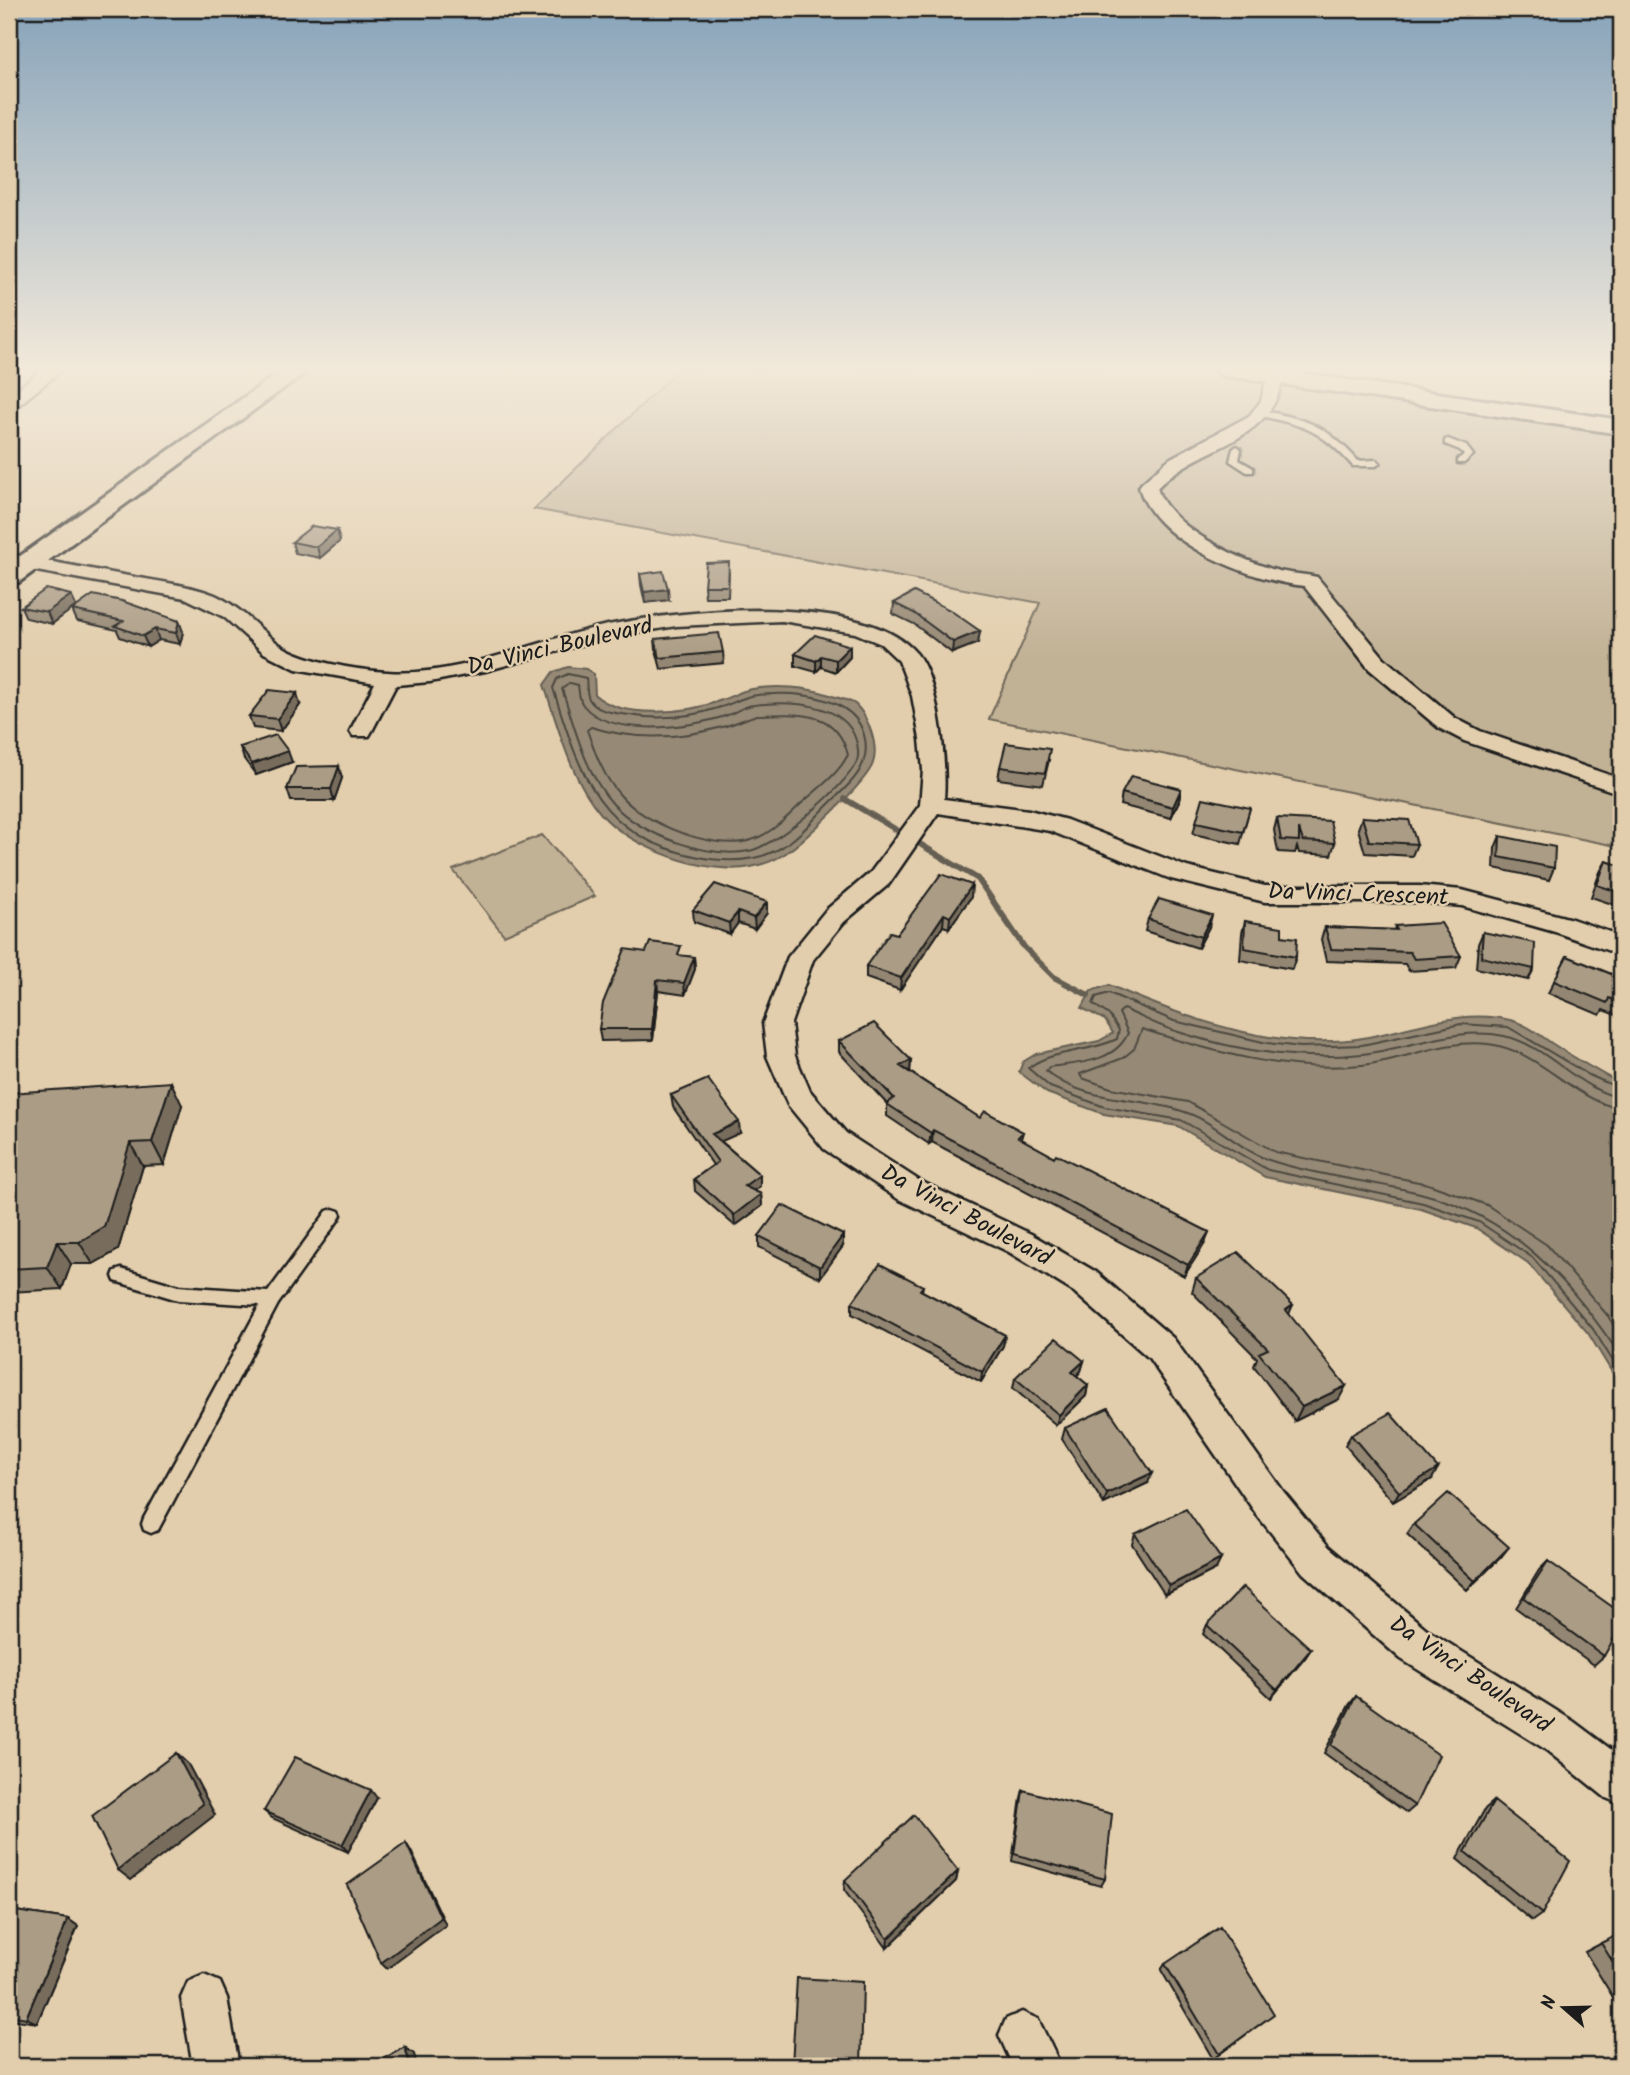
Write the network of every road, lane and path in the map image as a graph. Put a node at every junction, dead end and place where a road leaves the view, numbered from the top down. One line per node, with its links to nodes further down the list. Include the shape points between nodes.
1 (160, 466): 5 (street)
2 (1169, 466): 8 (street, via 1148,487 1163,516 1240,563 1275,576 1315,581 1377,664 1447,723 1472,736)
3 (1244, 466): 4 (lane)
4 (1251, 470)
5 (14, 567): 6 (street, Da Vinci Boulevard, via 190,593 231,613 271,649 304,664)
6 (388, 679): 7 (street); 9 (street, Da Vinci Boulevard, via 471,668 608,631 676,620 782,615 860,628 888,640 909,658 923,696 931,739 935,770)
7 (361, 731)
8 (1621, 787)
9 (932, 804): 10 (street, Da Vinci Crescent, via 1058,825 1181,873 1265,894 1462,898); 15 (street, Da Vinci Boulevard, via 880,878 835,916 801,957 777,1023 781,1056 798,1097 835,1141 909,1190 1020,1243 1085,1282 1161,1348 1270,1503 1317,1560 1415,1644 1559,1735)
10 (1621, 946)
11 (333, 1215): 13 (lane)
12 (121, 1276): 13 (lane, via 178,1293)
13 (272, 1299): 14 (lane)
14 (151, 1524)
15 (1621, 1783)
16 (204, 1998): 17 (street)
17 (216, 2066)

